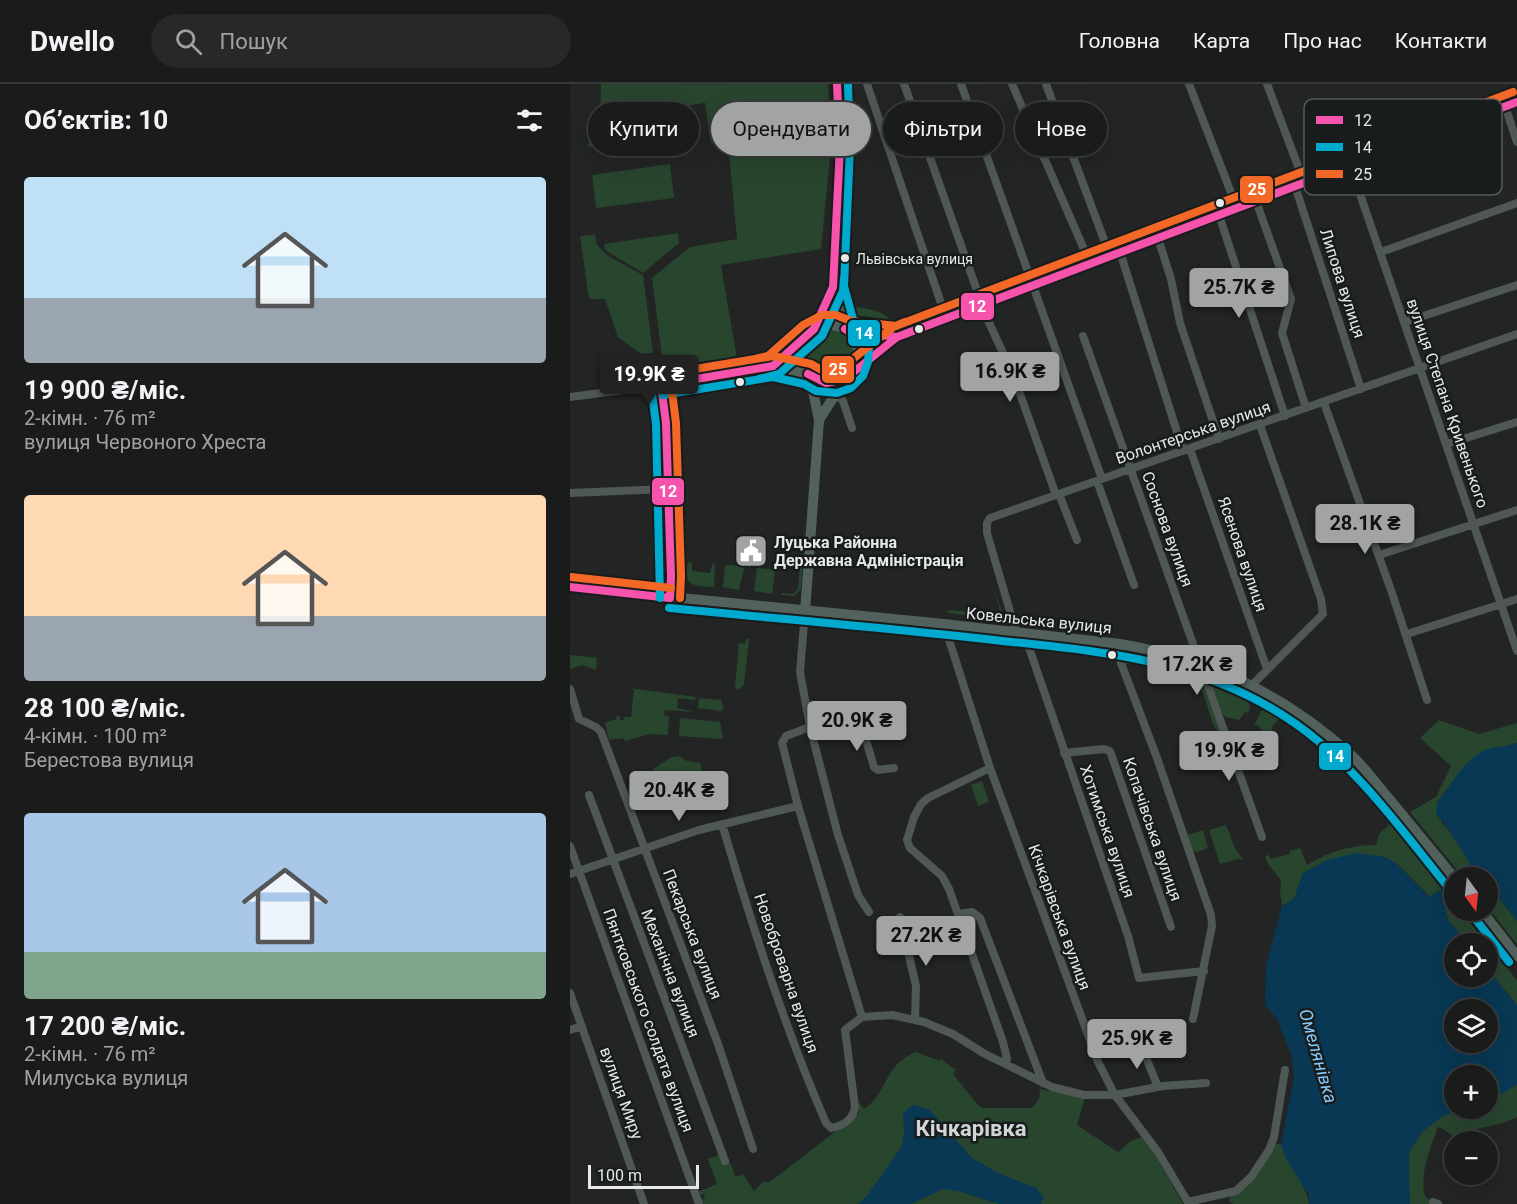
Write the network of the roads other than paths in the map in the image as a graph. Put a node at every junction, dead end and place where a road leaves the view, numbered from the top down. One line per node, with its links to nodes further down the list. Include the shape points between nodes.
1 (837, 84): 26 (main road, via 840,147)
2 (867, 84): 28 (street)
3 (904, 84): 27 (street)
4 (961, 84): 25 (street)
5 (1012, 84): 23 (street)
6 (1046, 84): 22 (street, Ясенова вулиця)
7 (1189, 84): 18 (street)
8 (1267, 84): 14 (street, Липова вулиця)
9 (1517, 102): 10 (main road)
10 (1505, 106): 11 (main road); 12 (street)
11 (1502, 107)
12 (1517, 142)
13 (1304, 182): 14 (main road)
14 (1300, 184): 16 (main road); 42 (street, Липова вулиця)
15 (1360, 195): 21 (street, вулиця Степана Кривенького)
16 (1256, 201): 18 (main road); 46 (street, via 1291,299 1281,333)
17 (1517, 203): 21 (street)
18 (1237, 208): 19 (main road)
19 (1219, 215): 20 (main road); 47 (street)
20 (1158, 238): 22 (main road); 52 (street, via 1180,323)
21 (1380, 252): 29 (street, вулиця Степана Кривенького)
22 (1115, 254): 23 (main road); 54 (street, Ясенова вулиця)
23 (1090, 263): 25 (main road)
24 (1517, 285): 29 (street)
25 (1032, 286): 27 (main road); 56 (street)
26 (833, 287): 30 (main road); 31 (main road)
27 (983, 304): 28 (main road); 59 (street)
28 (946, 318): 34 (main road)
29 (1405, 322): 37 (street, вулиця Степана Кривенького)
30 (814, 329): 31 (main road, via 835,325); 35 (main road)
31 (846, 330): 34 (main road); 38 (main road, via 859,350)
32 (1517, 334): 37 (street, Волонтерська вулиця)
33 (1083, 336): 55 (street, Соснова вулиця)
34 (897, 337): 38 (main road)
35 (805, 338): 36 (main road); 39 (main road, via 800,357)
36 (773, 366): 39 (main road); 41 (main road)
37 (1421, 369): 42 (street, Волонтерська вулиця); 53 (street, вулиця Степана Кривенького)
38 (854, 370): 40 (main road)
39 (809, 376): 40 (main road, via 827,384); 48 (main road)
40 (845, 379): 43 (main road)
41 (661, 385): 44 (street); 57 (main road)
42 (1361, 389): 45 (street, Волонтерська вулиця)
43 (837, 394): 48 (main road); 51 (street)
44 (570, 397)
45 (1323, 403): 46 (street, Волонтерська вулиця); 63 (street)
46 (1306, 408): 47 (street, Волонтерська вулиця)
47 (1285, 416): 50 (street, Волонтерська вулиця)
48 (819, 420): 69 (main road)
49 (1517, 422): 53 (street)
50 (1260, 425): 52 (street, Волонтерська вулиця); 76 (street, via 1321,598 1323,614)
51 (852, 428)
52 (1219, 439): 54 (street, Волонтерська вулиця)
53 (1447, 444): 61 (street, вулиця Степана Кривенького)
54 (1187, 450): 55 (street, Волонтерська вулиця); 76 (street, Ясенова вулиця)
55 (1131, 469): 56 (street, Волонтерська вулиця); 75 (street, Соснова вулиця)
56 (1100, 480): 59 (street, Волонтерська вулиця); 64 (street)
57 (667, 489): 58 (street); 66 (main road)
58 (570, 494)
59 (1058, 495): 62 (street); 71 (street, Волонтерська вулиця, via 995,516 987,523)
60 (1517, 510): 61 (street)
61 (1473, 524): 63 (street); 68 (street, вулиця Степана Кривенького)
62 (1077, 540)
63 (1379, 555): 72 (street)
64 (1134, 585)
65 (570, 587): 66 (main road, Ковельська вулиця)
66 (670, 598): 69 (main road, Ковельська вулиця)
67 (1517, 599): 68 (street)
68 (1501, 604): 72 (street); 74 (street, вулиця Степана Кривенького)
69 (805, 612): 70 (main road, Ковельська вулиця); 80 (street, via 800,672)
70 (944, 624): 71 (main road, Ковельська вулиця); 83 (street, Кічкарівська вулиця)
71 (1020, 633): 73 (main road, Ковельська вулиця); 81 (street, Хотимська вулиця)
72 (1407, 634): 79 (street)
73 (1120, 644): 75 (main road, Ковельська вулиця); 99 (street, via 1121,663 1210,908 1212,926)
74 (1517, 651)
75 (1201, 664): 77 (main road, Ковельська вулиця); 87 (street, Соснова вулиця)
76 (1267, 669): 77 (street)
77 (1252, 685): 91 (main road, Ковельська вулиця, via 1310,722 1352,756)
78 (570, 689): 89 (street, Пекарська вулиця, via 579,719 601,732)
79 (1427, 700)
80 (810, 727): 82 (street, via 854,718 862,727 874,766 878,770); 85 (street, via 786,736 782,743); 93 (street, via 841,844 858,895)
81 (1064, 753): 97 (street, Копачівська вулиця, via 1104,748 1110,751); 99 (street, Хотимська вулиця, via 1139,978)
82 (894, 768)
83 (990, 768): 94 (street, via 924,801 914,816 908,838 912,850 945,879); 112 (street, Кічкарівська вулиця, via 1090,1041)
84 (589, 795): 90 (street, Механічна вулиця)
85 (798, 806): 86 (street); 101 (street)
86 (722, 824): 89 (street); 101 (street, Новоброварна вулиця, via 771,983 831,1128 848,1120 855,1111 844,1030)
87 (1262, 837)
88 (570, 846): 92 (street, Пянтковського солдата вулиця)
89 (645, 848): 90 (street); 113 (street, Пекарська вулиця)
90 (613, 859): 92 (street); 114 (street, Механічна вулиця)
91 (1444, 867)
92 (574, 873): 117 (street, Пянтковського солдата вулиця)
93 (869, 912)
94 (958, 914): 107 (street, via 1004,1042); 109 (street, via 972,912 980,918)
95 (900, 917): 103 (street, via 916,986)
96 (1490, 921): 98 (main road)
97 (1171, 927)
98 (1517, 956)
99 (1204, 970): 102 (street)
100 (570, 993): 104 (street, вулиця Миру)
101 (862, 1017): 103 (street, via 892,1015)
102 (1193, 1019)
103 (915, 1020): 107 (street, via 953,1034)
104 (582, 1026): 105 (street); 116 (street, вулиця Миру)
105 (570, 1030)
106 (1140, 1043): 111 (street)
107 (1006, 1064): 109 (street)
108 (1285, 1070): 115 (street, Кічкарівська вулиця, via 1274,1137 1251,1177 1236,1191)
109 (1043, 1083): 112 (street, via 1084,1095)
110 (1206, 1083): 111 (street)
111 (1158, 1087): 112 (street)
112 (1115, 1095): 115 (street, Кічкарівська вулиця, via 1158,1152)
113 (753, 1149)
114 (725, 1161)
115 (1189, 1203)
116 (644, 1204)
117 (699, 1204)

